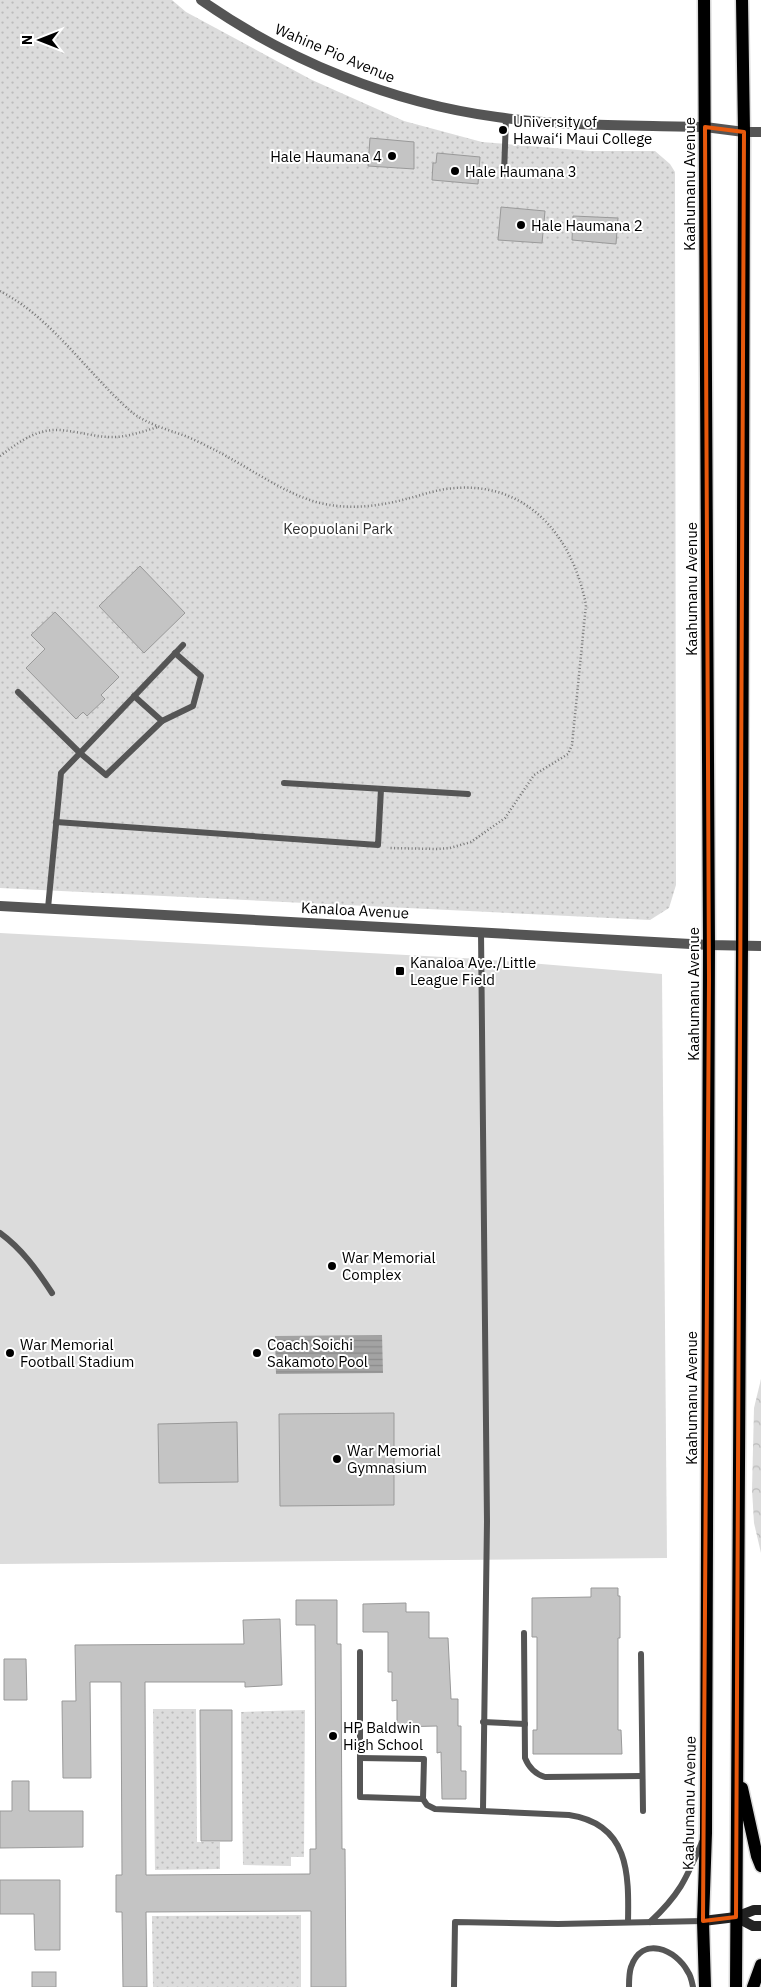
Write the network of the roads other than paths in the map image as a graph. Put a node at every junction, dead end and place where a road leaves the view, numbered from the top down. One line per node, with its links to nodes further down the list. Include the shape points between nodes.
1 (201, 0): 4 (street, Wahine Pio Avenue, via 280,48 361,84 440,106)
2 (704, 0): 5 (main road, Kaahumanu Avenue)
3 (742, 0): 6 (main road)
4 (506, 118): 5 (street, Wahine Pio Avenue, via 570,124); 8 (lane, via 504,174)
5 (705, 127): 6 (street, Wahine Pio Avenue); 22 (main road, Kaahumanu Avenue)
6 (744, 132): 7 (street, Wahine Pio Avenue); 23 (main road)
7 (761, 132)
8 (552, 176)
9 (182, 645): 10 (lane)
10 (175, 653): 12 (lane); 13 (lane, via 201,676 193,706)
11 (18, 692): 14 (lane)
12 (134, 696): 13 (lane); 14 (lane)
13 (162, 722): 14 (lane, via 106,776)
14 (80, 753): 18 (lane, via 61,773)
15 (284, 783): 16 (lane)
16 (381, 789): 17 (lane); 18 (lane, via 378,845)
17 (468, 794)
18 (56, 822): 20 (lane)
19 (0, 906): 20 (street, Kanaloa Avenue)
20 (48, 908): 21 (street, Kanaloa Avenue)
21 (481, 932): 22 (street, Kanaloa Avenue); 30 (lane, via 487,1521)
22 (709, 945): 23 (street, Kanaloa Avenue); 38 (main road, Kaahumanu Avenue)
23 (742, 946): 24 (street, Kanaloa Avenue); 33 (main road)
24 (761, 946)
25 (0, 1233): 26 (lane, via 23,1254)
26 (52, 1293)
27 (524, 1634): 31 (lane)
28 (360, 1652): 32 (lane)
29 (641, 1654): 34 (lane)
30 (484, 1722): 31 (lane); 36 (lane)
31 (525, 1724): 34 (lane, via 525,1758 540,1775)
32 (360, 1758): 35 (lane, via 360,1797); 35 (lane, via 424,1759)
33 (737, 1764): 39 (main road, via 756,1856); 41 (main road)
34 (642, 1776): 37 (lane)
35 (423, 1799): 36 (lane, via 435,1809)
36 (483, 1810): 42 (lane, via 576,1816 603,1830 614,1840 625,1860)
37 (643, 1811)
38 (706, 1833): 43 (lane, via 681,1888); 44 (main road, Kaahumanu Avenue)
39 (761, 1866)
40 (761, 1910): 41 (main road)
41 (736, 1917): 44 (main road); 45 (main road, via 753,1926); 51 (main road)
42 (628, 1922): 43 (lane); 47 (lane, via 455,1922)
43 (650, 1922): 44 (lane)
44 (703, 1922): 50 (main road, Kaahumanu Avenue)
45 (761, 1926)
46 (761, 1965): 52 (main road)
47 (454, 1987)
48 (629, 1987): 49 (lane, via 631,1967 636,1958 652,1948 666,1950 678,1958)
49 (693, 1987)
50 (705, 1987)
51 (736, 1987)
52 (753, 1987)

